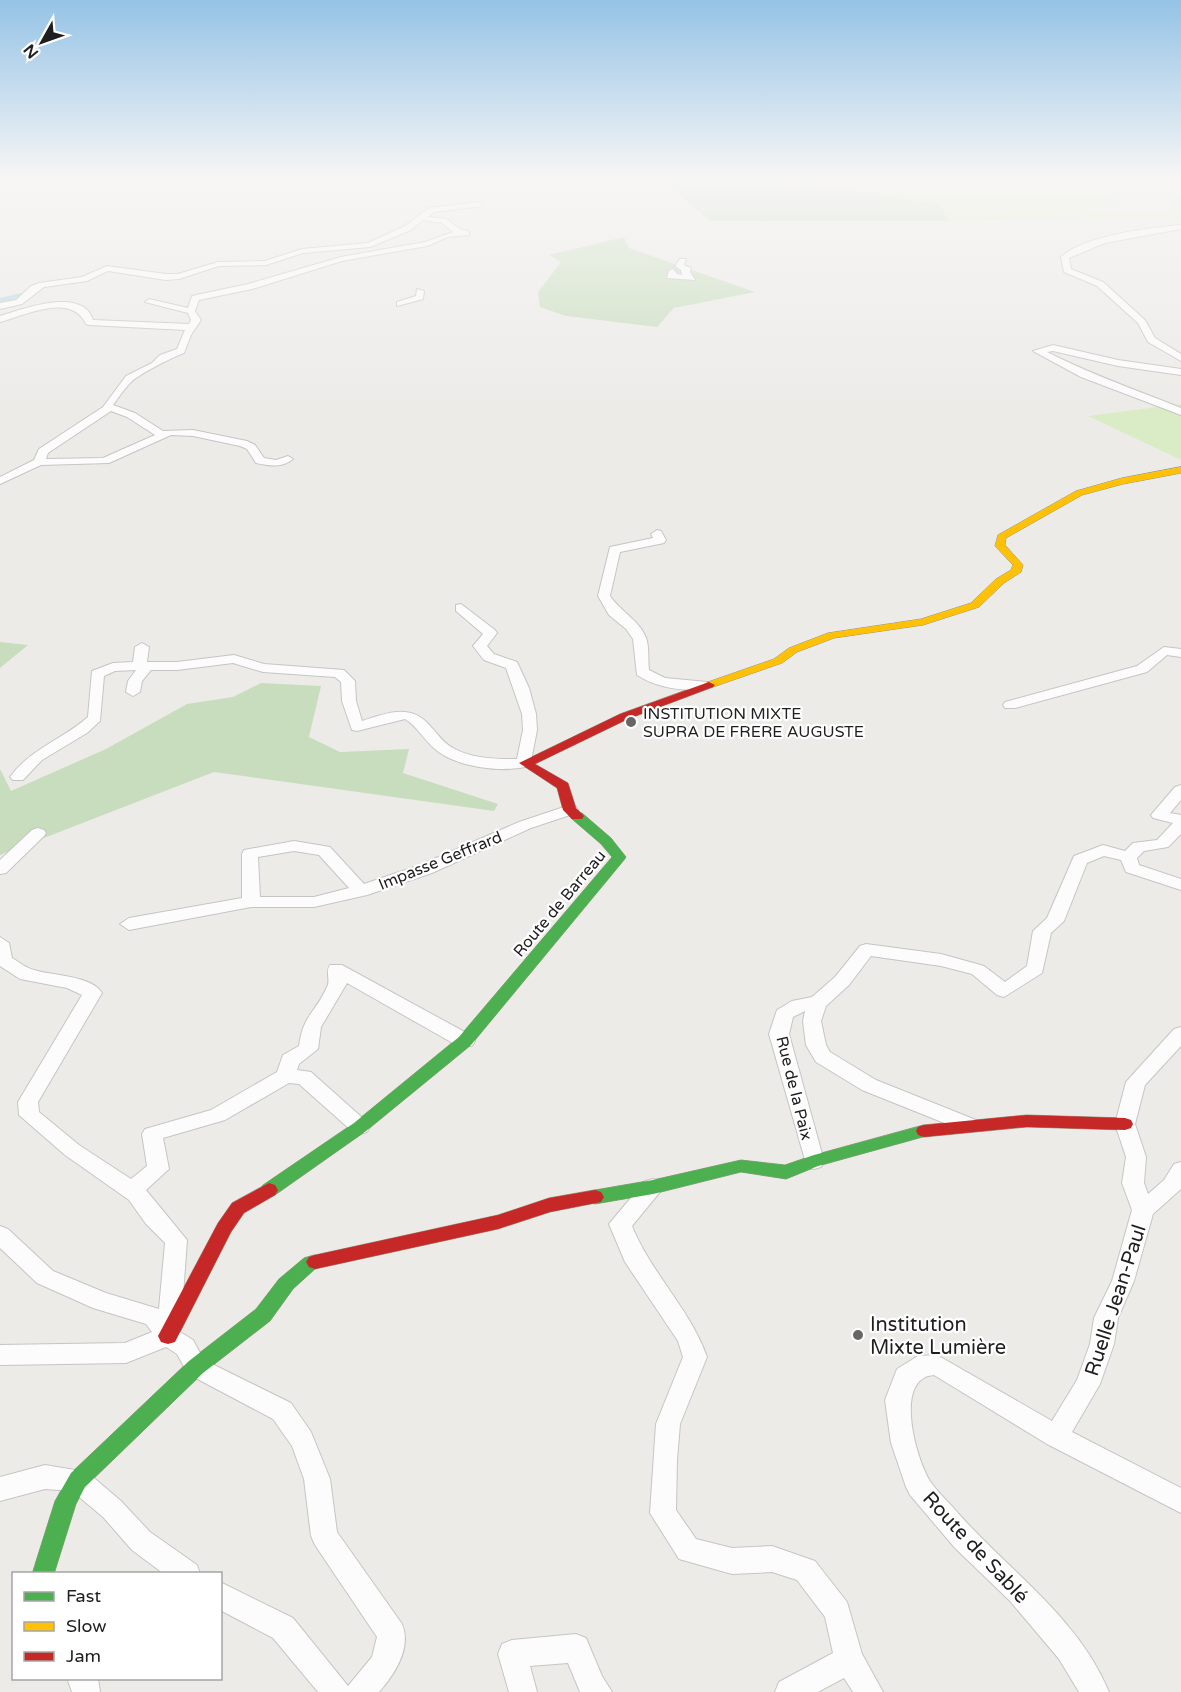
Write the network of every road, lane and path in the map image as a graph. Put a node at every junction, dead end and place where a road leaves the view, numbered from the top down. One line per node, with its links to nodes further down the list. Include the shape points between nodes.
1 (295, 255): 9 (street, via 272,262 218,264 166,277 107,268 84,279 42,285 19,302)
2 (364, 255): 10 (street, via 258,285 201,295 195,298)
3 (1068, 255): 13 (street, via 1067,270 1100,284 1142,322 1151,340)
4 (683, 261): 5 (street, via 679,266 688,270 684,272 692,278 670,276)
5 (673, 271)
6 (420, 291): 8 (street, via 420,297)
7 (149, 302): 10 (street)
8 (400, 304)
9 (0, 306)
10 (191, 311): 12 (street, via 196,320)
11 (0, 319): 12 (street, via 41,306 67,303 87,315 90,322)
12 (189, 327): 15 (street, via 181,351 129,378 108,401)
13 (1181, 358)
14 (1181, 372): 16 (street, via 1053,348 1038,349 1084,375)
15 (109, 408): 17 (street, via 131,415); 19 (street, via 43,451)
16 (1181, 412)
17 (161, 434): 18 (street, via 193,433 243,443 251,447 260,462 267,464); 19 (street, via 105,460)
18 (288, 459)
19 (39, 462): 21 (street)
20 (1181, 470): 27 (street, via 1079,493 1001,537 1000,546 1018,565 1016,572 1000,581 975,605 922,622 832,635 792,650 778,661)
21 (0, 481)
22 (657, 534): 27 (street, via 660,540 614,550 603,596 640,639 642,672 674,684)
23 (461, 608): 30 (street, via 490,633 480,646 489,657 512,665 522,683 530,720 530,732 523,747)
24 (142, 647): 26 (street)
25 (1181, 653): 29 (street, via 1164,651 1142,669)
26 (143, 666): 28 (street); 30 (street, via 234,659 264,668 339,673 348,681 357,727 406,715 416,719 441,748 458,755 508,764); 31 (street, via 113,668 97,674 95,718 37,757)
27 (702, 685): 30 (street, via 638,709 547,756)
28 (133, 692)
29 (1010, 705)
30 (525, 763): 33 (street, Route de Barreau, via 563,786)
31 (18, 777)
32 (1181, 790): 34 (street, via 1159,815)
33 (570, 810): 39 (street, Impasse Geffrard); 45 (street, Route de Barreau, via 620,857)
34 (1181, 822): 36 (street, via 1162,844 1139,847)
35 (38, 833): 37 (street)
36 (1128, 857): 38 (street, via 1132,868); 43 (street, via 1103,850 1080,860 1055,921 1042,931 1036,969 1004,991 978,970 941,960 866,950 842,981)
37 (0, 869)
38 (1181, 885)
39 (361, 891): 40 (street, Impasse Geffrard, via 314,902); 40 (street, via 324,851 294,846 250,854)
40 (251, 902): 41 (street, Impasse Geffrard)
41 (129, 924)
42 (0, 950): 53 (street, via 6,962 26,975 70,983 93,993 28,1102 29,1115)
43 (817, 1003): 48 (street, via 812,1021 816,1045 823,1057 869,1085); 50 (street, Rue de la Paix, via 799,1005 784,1014 779,1034)
44 (1181, 1034): 47 (street, via 1136,1082)
45 (465, 1041): 46 (street, via 336,969 338,985 311,1027 308,1049 290,1060); 49 (street, Route de Barreau)
46 (285, 1076): 49 (street, via 304,1077); 53 (street, via 218,1115 152,1134 158,1169)
47 (1125, 1124): 48 (street, via 1027,1120); 54 (street, Ruelle Jean-Paul, via 1136,1157 1133,1183)
48 (969, 1125): 50 (street, via 927,1130)
49 (360, 1126): 56 (street, Route de Barreau, via 287,1179 238,1208)
50 (814, 1161): 52 (street, via 786,1172 741,1166)
51 (1181, 1170): 54 (street, via 1172,1186)
52 (652, 1187): 58 (street, via 549,1205 498,1222 310,1263 286,1284 263,1315); 66 (street, via 620,1224 633,1256 688,1337 695,1357 668,1424 663,1513 688,1550 732,1561 771,1559 806,1570 837,1611)
53 (132, 1190): 56 (street, via 176,1240)
54 (1143, 1210): 59 (street, Ruelle Jean-Paul, via 1123,1281 1106,1317 1102,1344 1088,1384)
55 (0, 1235): 56 (street, via 45,1277 101,1301 154,1317)
56 (168, 1336): 57 (street, via 126,1353); 58 (street, via 185,1347)
57 (0, 1355)
58 (196, 1367): 60 (street); 68 (street, via 282,1411 302,1440 317,1479 324,1536 392,1634 384,1665)
59 (1056, 1436): 62 (street, Route de Sablé); 73 (street, Route de Sablé, via 937,1365 918,1366 906,1376 897,1400 904,1443 919,1487 1069,1649)
60 (78, 1480): 61 (street, via 45,1477); 63 (street, via 66,1501); 64 (street, via 141,1541)
61 (0, 1490)
62 (1181, 1501)
63 (44, 1572)
64 (184, 1572)
65 (222, 1596): 67 (street, via 283,1628)
66 (849, 1660): 71 (street); 72 (street)
67 (336, 1692)
68 (360, 1692)
69 (523, 1692): 70 (street, via 512,1654 576,1648)
70 (598, 1692)
71 (789, 1692)
72 (869, 1692)
73 (1095, 1692)

